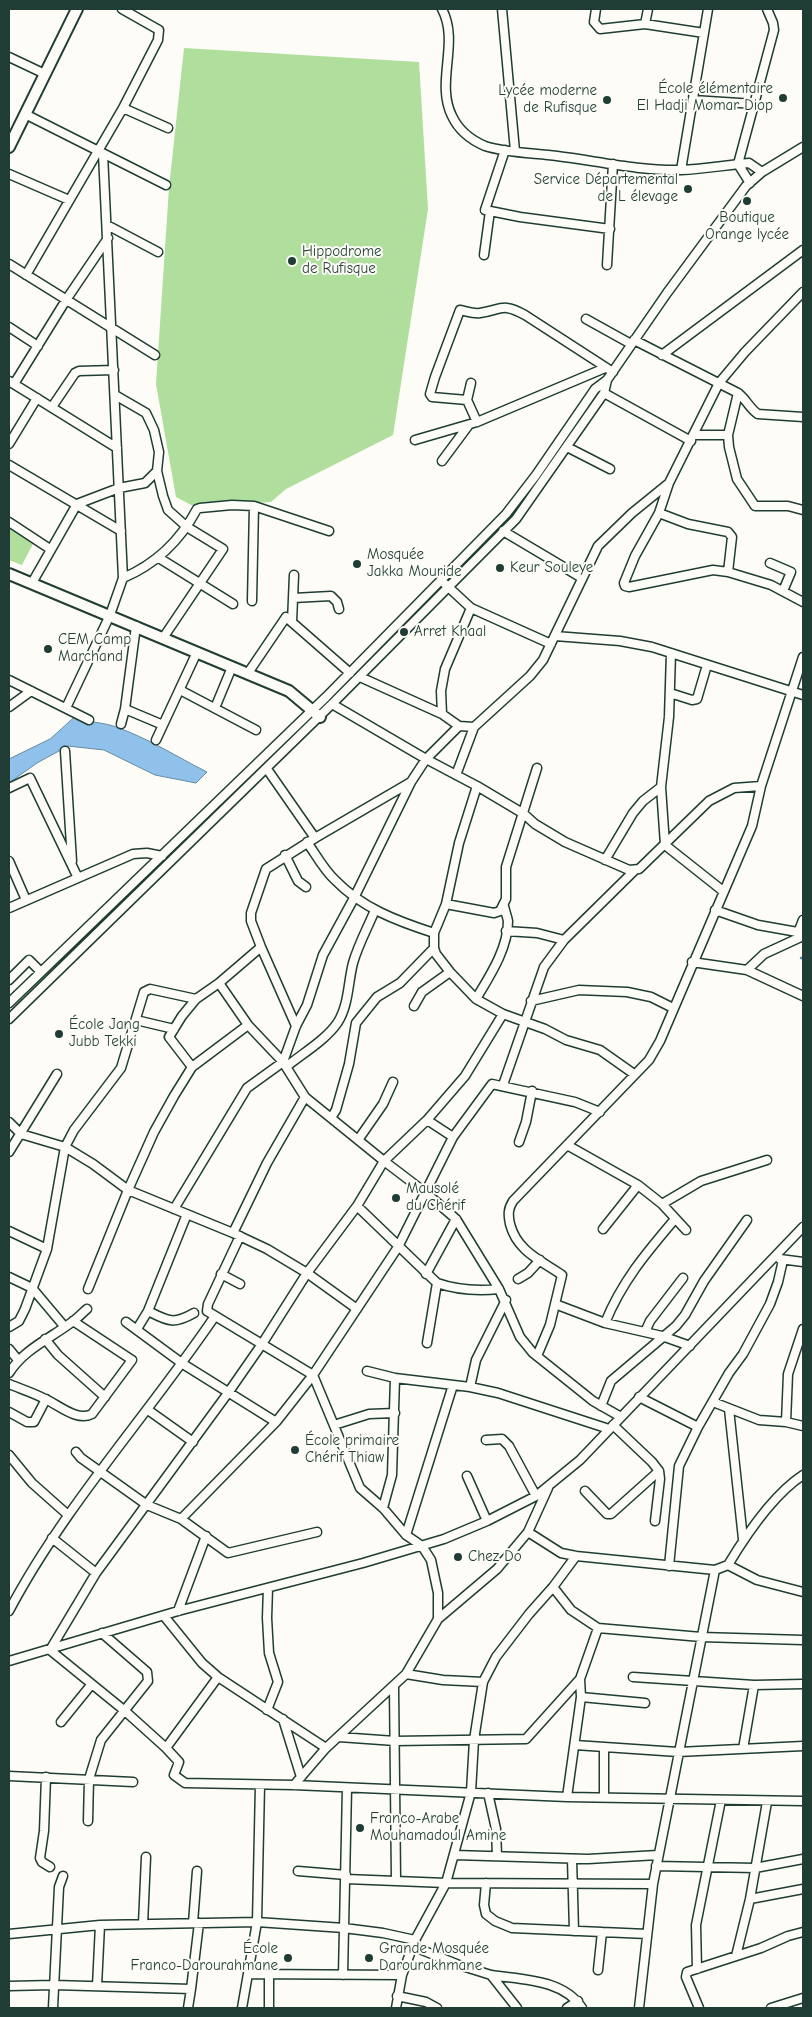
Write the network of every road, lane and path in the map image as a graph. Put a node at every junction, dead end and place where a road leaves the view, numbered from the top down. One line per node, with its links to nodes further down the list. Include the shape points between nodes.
1 (77, 9): 12 (street)
2 (122, 9): 15 (street, via 159,30 158,40)
3 (442, 9): 20 (street, via 449,33 448,108 460,128 476,142)
4 (502, 9): 21 (street)
5 (596, 9): 9 (street, via 594,22 600,29)
6 (648, 9): 9 (street)
7 (708, 9): 10 (street)
8 (767, 9): 14 (street, via 774,30)
9 (645, 24): 10 (street)
10 (704, 33): 13 (street)
11 (9, 57): 12 (street)
12 (45, 74): 16 (street)
13 (692, 100): 14 (street); 25 (street)
14 (755, 104): 24 (street)
15 (123, 108): 17 (street); 22 (street)
16 (25, 114): 18 (street); 22 (street)
17 (168, 128)
18 (9, 147)
19 (803, 148): 26 (street)
20 (505, 150): 21 (street); 31 (street, via 485,210)
21 (516, 151): 23 (street)
22 (101, 152): 29 (street); 30 (street); 32 (street)
23 (613, 164): 25 (street); 33 (street)
24 (738, 164): 25 (street); 26 (street, via 749,163); 28 (street)
25 (681, 170)
26 (762, 172): 28 (street)
27 (9, 174): 30 (street)
28 (750, 182): 46 (street)
29 (166, 185)
30 (69, 200): 40 (street)
31 (490, 211): 33 (street); 37 (street)
32 (107, 225): 34 (street); 36 (street)
33 (610, 229): 39 (street)
34 (108, 238): 42 (street); 45 (street)
35 (803, 250): 49 (street)
36 (158, 252)
37 (484, 255)
38 (9, 264): 40 (street)
39 (607, 265)
40 (26, 275): 42 (street)
41 (803, 292): 55 (street, via 744,352)
42 (66, 300): 45 (street); 47 (street)
43 (586, 320): 46 (street)
44 (9, 327): 47 (street)
45 (112, 328): 48 (street); 50 (street)
46 (633, 342): 49 (street); 51 (street)
47 (38, 346): 53 (street)
48 (155, 355)
49 (662, 355): 55 (street)
50 (114, 370): 58 (street); 61 (street, via 75,373)
51 (609, 370): 52 (street); 60 (street, via 519,311 506,307 479,314 460,310 430,394 432,397); 63 (street)
52 (607, 380): 56 (street); 94 (street, via 596,389 517,500)
53 (11, 382): 59 (street)
54 (471, 383): 60 (street)
55 (719, 383): 57 (street); 66 (street)
56 (604, 393): 66 (street); 69 (street)
57 (738, 393): 62 (street, via 758,414); 65 (street)
58 (115, 395): 70 (street); 74 (street, via 146,413 159,452)
59 (37, 398): 61 (street); 68 (street)
60 (467, 400): 63 (street)
61 (52, 407): 70 (street)
62 (803, 417)
63 (477, 422): 64 (street)
64 (468, 426): 67 (street); 71 (street)
65 (728, 435): 66 (street); 79 (street, via 737,479 755,506 788,506)
66 (692, 438): 75 (street)
67 (415, 440)
68 (9, 444)
69 (567, 447): 73 (street); 84 (street, via 526,506)
70 (117, 448): 76 (street)
71 (442, 461)
72 (9, 465): 77 (street)
73 (610, 470)
74 (157, 471): 76 (street, via 145,483); 82 (street, via 168,510)
75 (669, 482): 80 (street); 93 (street, via 598,546)
76 (119, 488): 77 (street); 83 (street)
77 (77, 504): 83 (street); 86 (street)
78 (254, 506): 82 (street, via 200,508); 85 (street); 100 (street)
79 (803, 510)
80 (659, 513): 89 (street, via 688,524 728,532 732,537); 89 (street, via 635,556 625,586 713,570)
81 (9, 522): 86 (street)
82 (187, 527): 87 (street); 96 (street, via 223,549)
83 (121, 531): 92 (street)
84 (503, 531): 93 (street); 97 (street)
85 (329, 532)
86 (50, 549): 95 (street)
87 (159, 558): 92 (street, via 141,571); 96 (street)
88 (770, 563): 98 (street, via 791,572)
89 (728, 572): 98 (street)
90 (9, 574): 95 (street)
91 (294, 575): 99 (street)
92 (123, 578): 105 (street)
93 (582, 578): 108 (street)
94 (440, 579): 97 (street); 116 (street)
95 (32, 583): 105 (street)
96 (199, 583): 102 (street); 109 (street)
97 (448, 586): 103 (street); 118 (street)
98 (783, 591): 101 (street)
99 (293, 598): 104 (street, via 331,596); 106 (street)
100 (252, 601)
101 (803, 602)
102 (233, 604)
103 (471, 608): 110 (street); 131 (street, via 445,669 441,691)
104 (339, 610)
105 (110, 615): 107 (street); 127 (street)
106 (292, 622): 116 (street); 117 (street, via 285,617)
107 (136, 626): 109 (street); 129 (street)
108 (555, 636): 110 (street); 112 (street, via 620,641)
109 (163, 638): 111 (street)
110 (552, 644): 136 (street, via 530,676)
111 (198, 652): 115 (street); 120 (street)
112 (672, 653): 114 (street); 122 (street)
113 (803, 657): 123 (street)
114 (707, 665): 122 (street, via 697,699); 123 (street)
115 (232, 667): 117 (street); 128 (street)
116 (350, 673): 130 (street)
117 (248, 674): 130 (street, via 289,690)
118 (360, 677): 125 (street); 131 (street)
119 (9, 680): 121 (street)
120 (180, 690): 128 (street); 134 (street)
121 (31, 691): 126 (street); 127 (street)
122 (670, 692): 147 (street)
123 (791, 692): 124 (street); 146 (street)
124 (803, 695)
125 (332, 704): 130 (street); 140 (street)
126 (9, 708)
127 (66, 708): 132 (street)
128 (215, 708): 137 (street)
129 (125, 709): 133 (street); 134 (street)
130 (316, 714): 142 (street); 153 (street)
131 (442, 714): 135 (street)
132 (89, 720)
133 (121, 724)
134 (163, 725): 138 (street)
135 (459, 726): 136 (street); 140 (street)
136 (474, 727): 143 (street)
137 (256, 730)
138 (156, 740)
139 (65, 751): 156 (street)
140 (426, 759): 143 (street); 144 (street)
141 (537, 768): 149 (street)
142 (267, 769): 150 (street); 189 (street)
143 (456, 775): 145 (street)
144 (411, 782): 150 (street); 161 (street)
145 (477, 786): 149 (street); 163 (street, via 459,844)
146 (761, 786): 151 (street, via 734,788 709,801); 160 (street, via 752,826)
147 (661, 787): 151 (street); 154 (street, via 633,813)
148 (9, 788): 156 (street, via 30,778)
149 (524, 814): 154 (street, via 565,842); 164 (street, via 506,867)
150 (311, 840): 152 (street); 161 (street, via 334,879)
151 (665, 845): 157 (street); 160 (street)
152 (285, 855): 159 (street, via 298,881); 173 (street, via 266,869 251,915)
153 (162, 856): 158 (street, via 133,854); 177 (street)
154 (605, 860): 157 (street)
155 (9, 861): 162 (street)
156 (72, 867): 158 (street)
157 (634, 871): 172 (street)
158 (78, 878): 162 (street)
159 (306, 887)
160 (723, 891): 167 (street)
161 (354, 898): 166 (street); 193 (street, via 323,955 308,1005)
162 (26, 900): 165 (street)
163 (446, 904): 164 (street, via 494,913); 170 (street)
164 (504, 906): 169 (street, via 508,922)
165 (9, 908)
166 (375, 910): 170 (street); 195 (street, via 354,960 349,990 338,1021 328,1034)
167 (715, 910): 171 (street, via 758,926); 175 (street)
168 (803, 920): 171 (street)
169 (506, 931): 172 (street, via 537,932); 183 (street, via 493,969)
170 (434, 933): 174 (street)
171 (802, 934): 176 (street, via 764,954)
172 (564, 940): 184 (street, via 544,967)
173 (261, 946): 180 (street); 193 (street)
174 (434, 948): 178 (street); 204 (street, via 400,983 373,1002 356,1023 349,1064 336,1110)
175 (692, 962): 176 (street); 187 (street)
176 (747, 970): 181 (street)
177 (41, 972): 179 (street, via 29,960); 185 (street)
178 (450, 972): 183 (street); 186 (street, via 422,992)
179 (9, 980)
180 (219, 983): 182 (street); 192 (street)
181 (803, 996)
182 (196, 999): 190 (street, via 148,989 142,995); 194 (street)
183 (476, 999): 188 (street)
184 (531, 1001): 187 (street, via 580,990 598,990 651,997); 191 (street)
185 (9, 1003)
186 (414, 1006)
187 (673, 1008): 198 (street, via 649,1060)
188 (504, 1014): 191 (street); 205 (street, via 465,1076)
189 (9, 1018)
190 (136, 1020): 194 (street); 212 (street, via 121,1068)
191 (523, 1022): 198 (street, via 600,1050); 200 (street)
192 (248, 1025): 195 (street); 196 (street)
193 (296, 1026): 195 (street)
194 (174, 1029): 196 (street, via 169,1039)
195 (284, 1064): 202 (street); 221 (street, via 247,1088)
196 (192, 1067): 217 (street, via 154,1132)
197 (57, 1074): 207 (street)
198 (634, 1074): 203 (street)
199 (393, 1082): 209 (street, via 383,1104)
200 (503, 1085): 201 (street); 208 (street, via 492,1084)
201 (532, 1092): 203 (street, via 575,1102); 210 (street)
202 (305, 1097): 204 (street); 230 (street, via 267,1163)
203 (600, 1112): 211 (street)
204 (330, 1118): 209 (street)
205 (427, 1120): 208 (street); 215 (street)
206 (9, 1122): 207 (street)
207 (21, 1134): 212 (street); 213 (street)
208 (453, 1138): 218 (street)
209 (358, 1140): 215 (street)
210 (519, 1142)
211 (567, 1145): 216 (street); 234 (street, via 509,1208 508,1217 517,1242)
212 (64, 1147): 217 (street); 232 (street)
213 (9, 1152)
214 (767, 1160): 219 (street, via 701,1181)
215 (384, 1161): 218 (street); 220 (street)
216 (638, 1185): 219 (street); 227 (street)
217 (128, 1190): 221 (street); 245 (street)
218 (426, 1193): 223 (street); 231 (street)
219 (662, 1204): 224 (street)
220 (357, 1206): 231 (street); 236 (street)
221 (174, 1209): 222 (street)
222 (187, 1214): 230 (street); 251 (street)
223 (456, 1218): 238 (street); 246 (street)
224 (675, 1218): 228 (street); 256 (street, via 631,1271)
225 (747, 1220): 262 (street, via 704,1281 685,1315)
226 (803, 1227): 233 (street)
227 (603, 1229)
228 (686, 1230)
229 (9, 1231): 232 (street)
230 (236, 1234): 236 (street); 237 (street)
231 (398, 1247): 238 (street); 250 (street)
232 (47, 1248): 244 (street)
233 (779, 1259): 235 (street); 267 (street); 283 (street, via 778,1282 770,1304)
234 (540, 1260): 241 (street); 248 (street, via 562,1275)
235 (803, 1262)
236 (307, 1273): 250 (street); 266 (street)
237 (221, 1274): 243 (street); 253 (street, via 206,1308)
238 (426, 1274): 242 (street)
239 (9, 1277): 244 (street)
240 (683, 1278): 261 (street)
241 (518, 1279)
242 (437, 1283): 246 (street, via 452,1288); 265 (street)
243 (240, 1284)
244 (32, 1288): 257 (street); 258 (street, via 19,1321)
245 (88, 1289)
246 (500, 1289): 247 (street)
247 (506, 1300): 269 (street, via 520,1337); 278 (street, via 476,1360)
248 (555, 1304): 256 (street); 269 (street)
249 (87, 1309): 254 (street)
250 (357, 1309): 274 (street)
251 (148, 1311): 252 (street, via 173,1321); 259 (street)
252 (194, 1312)
253 (215, 1316): 266 (street); 271 (street)
254 (73, 1322): 257 (street); 280 (street, via 132,1360)
255 (126, 1322): 259 (street)
256 (605, 1322): 261 (street)
257 (64, 1326): 263 (street)
258 (9, 1327)
259 (137, 1329): 271 (street)
260 (803, 1329): 264 (street)
261 (645, 1332): 262 (street)
262 (662, 1336): 267 (street); 284 (street, via 611,1381)
263 (45, 1339): 270 (street); 280 (street)
264 (802, 1340): 291 (street, via 788,1374)
265 (427, 1343)
266 (262, 1344): 274 (street); 279 (street)
267 (690, 1346): 281 (street)
268 (9, 1349): 270 (street)
269 (537, 1356): 284 (street)
270 (18, 1360): 273 (street)
271 (183, 1364): 279 (street); 286 (street)
272 (367, 1371): 275 (street)
273 (9, 1373)
274 (313, 1374): 290 (street); 292 (street)
275 (395, 1378): 277 (street); 288 (street)
276 (9, 1384): 282 (street)
277 (453, 1385): 278 (street); 315 (street)
278 (470, 1387): 294 (street)
279 (228, 1393): 290 (street); 297 (street)
280 (105, 1397): 282 (street, via 89,1416 69,1412)
281 (639, 1397): 289 (street); 295 (street)
282 (46, 1399): 287 (street, via 34,1422 27,1422)
283 (713, 1402): 285 (street); 295 (street)
284 (601, 1406): 289 (street)
285 (729, 1409): 291 (street, via 759,1420); 318 (street)
286 (148, 1410): 297 (street); 301 (street)
287 (9, 1412)
288 (394, 1412): 292 (street, via 369,1414); 308 (street, via 392,1475)
289 (621, 1417): 294 (street)
290 (276, 1422): 310 (street)
291 (786, 1422): 293 (street)
292 (334, 1424): 308 (street, via 360,1488)
293 (803, 1426)
294 (611, 1427): 300 (street); 304 (street, via 580,1460)
295 (698, 1427): 322 (street, via 679,1466)
296 (486, 1440): 306 (street, via 502,1439 509,1446)
297 (193, 1442): 307 (street)
298 (76, 1452): 301 (street)
299 (9, 1455): 309 (street, via 32,1483)
300 (659, 1471): 305 (street, via 611,1514 607,1514); 312 (street)
301 (102, 1472): 307 (street); 309 (street)
302 (803, 1475): 318 (street, via 790,1484)
303 (467, 1476): 311 (street)
304 (549, 1486): 306 (street); 314 (street)
305 (585, 1491)
306 (536, 1496): 311 (street)
307 (147, 1505): 310 (street); 324 (street)
308 (383, 1508): 315 (street)
309 (68, 1515): 317 (street)
310 (181, 1519): 316 (street)
311 (487, 1521): 319 (street)
312 (655, 1521)
313 (317, 1532): 316 (street, via 228,1552)
314 (528, 1532): 320 (street, via 561,1553); 331 (street, via 497,1569)
315 (406, 1535): 319 (street)
316 (206, 1536): 329 (street)
317 (52, 1538): 324 (street); 328 (street)
318 (743, 1539): 321 (street)
319 (422, 1546): 326 (street); 331 (street, via 432,1560 438,1593)
320 (576, 1556): 322 (street); 325 (street)
321 (728, 1565): 323 (street); 327 (street, via 757,1580)
322 (669, 1566): 323 (street)
323 (715, 1570): 334 (street)
324 (96, 1572): 336 (street)
325 (553, 1587): 332 (street, via 571,1610); 342 (street, via 496,1657)
326 (268, 1588): 329 (street); 350 (street, via 269,1653 278,1682)
327 (803, 1592)
328 (9, 1611)
329 (178, 1611): 330 (street)
330 (164, 1616): 333 (street); 339 (street, via 202,1663)
331 (438, 1619): 338 (street)
332 (598, 1628): 334 (street); 341 (street)
333 (102, 1633): 336 (street); 351 (street, via 149,1676)
334 (701, 1637): 335 (street); 343 (street)
335 (803, 1640)
336 (50, 1650): 337 (street); 345 (street)
337 (9, 1661)
338 (406, 1674): 342 (street); 347 (street)
339 (218, 1677): 350 (street); 360 (street)
340 (633, 1677): 343 (street)
341 (580, 1679): 348 (street); 355 (street, via 526,1739)
342 (483, 1682): 355 (street)
343 (692, 1682): 346 (street); 363 (street)
344 (803, 1684): 346 (street)
345 (91, 1685): 351 (street); 353 (street)
346 (754, 1685): 362 (street)
347 (394, 1687): 354 (street); 356 (street)
348 (581, 1696): 349 (street); 357 (street)
349 (645, 1703)
350 (267, 1710): 352 (street)
351 (125, 1712): 360 (street); 367 (street, via 101,1740)
352 (283, 1719): 361 (street); 366 (street)
353 (61, 1722)
354 (339, 1737): 356 (street); 361 (street)
355 (474, 1740): 356 (street); 373 (street)
356 (396, 1741): 372 (street)
357 (575, 1745): 359 (street); 375 (street)
358 (803, 1746): 362 (street)
359 (604, 1747): 363 (street); 376 (street)
360 (166, 1748): 369 (street, via 179,1762 174,1775 184,1782)
361 (326, 1748): 366 (street)
362 (743, 1748): 363 (street)
363 (678, 1752): 377 (street)
364 (9, 1776): 365 (street)
365 (46, 1777): 367 (street); 388 (street, via 40,1858)
366 (301, 1777): 370 (street)
367 (89, 1779): 368 (street); 381 (street)
368 (132, 1782)
369 (260, 1785): 370 (street); 403 (street)
370 (294, 1785): 371 (street)
371 (347, 1788): 372 (street); 395 (street)
372 (396, 1790): 373 (street); 396 (street)
373 (470, 1792): 374 (street); 382 (street)
374 (488, 1793): 375 (street); 384 (street, via 496,1829)
375 (567, 1797): 376 (street)
376 (604, 1797): 377 (street)
377 (669, 1799): 378 (street); 383 (street)
378 (721, 1800): 380 (street); 390 (street)
379 (803, 1801): 380 (street)
380 (767, 1802): 391 (street)
381 (88, 1821)
382 (454, 1855): 384 (street); 397 (street)
383 (658, 1855): 386 (street); 389 (street)
384 (497, 1856): 386 (street)
385 (146, 1857): 405 (street)
386 (572, 1859): 399 (street)
387 (803, 1859): 391 (street)
388 (50, 1866)
389 (656, 1866): 390 (street); 400 (street)
390 (708, 1867): 391 (street); 416 (street, via 696,1925)
391 (755, 1868): 402 (street)
392 (197, 1871): 404 (street)
393 (298, 1871): 395 (street)
394 (63, 1876): 408 (street, via 59,1887)
395 (346, 1877): 396 (street); 407 (street)
396 (396, 1880): 397 (street)
397 (446, 1883): 398 (street); 414 (street)
398 (486, 1883): 399 (street); 409 (street, via 486,1914 495,1921 512,1928)
399 (572, 1884): 400 (street); 409 (street)
400 (653, 1884): 413 (street)
401 (803, 1889): 402 (street)
402 (750, 1899): 415 (street)
403 (257, 1922): 404 (street); 407 (street); 418 (street)
404 (196, 1923): 405 (street); 426 (street)
405 (143, 1924): 406 (street)
406 (100, 1925): 408 (street); 425 (street)
407 (344, 1928): 414 (street, via 383,1933); 420 (street)
408 (56, 1930): 412 (street); 423 (street)
409 (574, 1931): 410 (street)
410 (602, 1932): 413 (street); 417 (street)
411 (803, 1932): 415 (street)
412 (9, 1934)
413 (647, 1934): 438 (street)
414 (414, 1943): 421 (street); 422 (street, via 459,1965)
415 (736, 1956): 416 (street)
416 (697, 1969): 439 (street, via 687,1972 686,1977)
417 (598, 1970)
418 (248, 1974): 419 (street); 432 (street)
419 (270, 1974): 420 (street); 433 (street)
420 (343, 1975): 421 (street)
421 (402, 1975): 427 (street)
422 (492, 1975): 429 (street, via 549,1983); 436 (street)
423 (54, 1985): 424 (street); 425 (street); 430 (street)
424 (9, 1986)
425 (97, 1986): 426 (street)
426 (191, 1989): 431 (street)
427 (397, 1996): 434 (street); 435 (street, via 426,2002)
428 (803, 1998): 440 (street)
429 (580, 2005): 437 (street)
430 (53, 2008)
431 (188, 2008)
432 (242, 2008)
433 (269, 2008)
434 (396, 2008)
435 (436, 2008)
436 (517, 2008)
437 (567, 2008)
438 (639, 2008)
439 (698, 2008)
440 (771, 2008)

